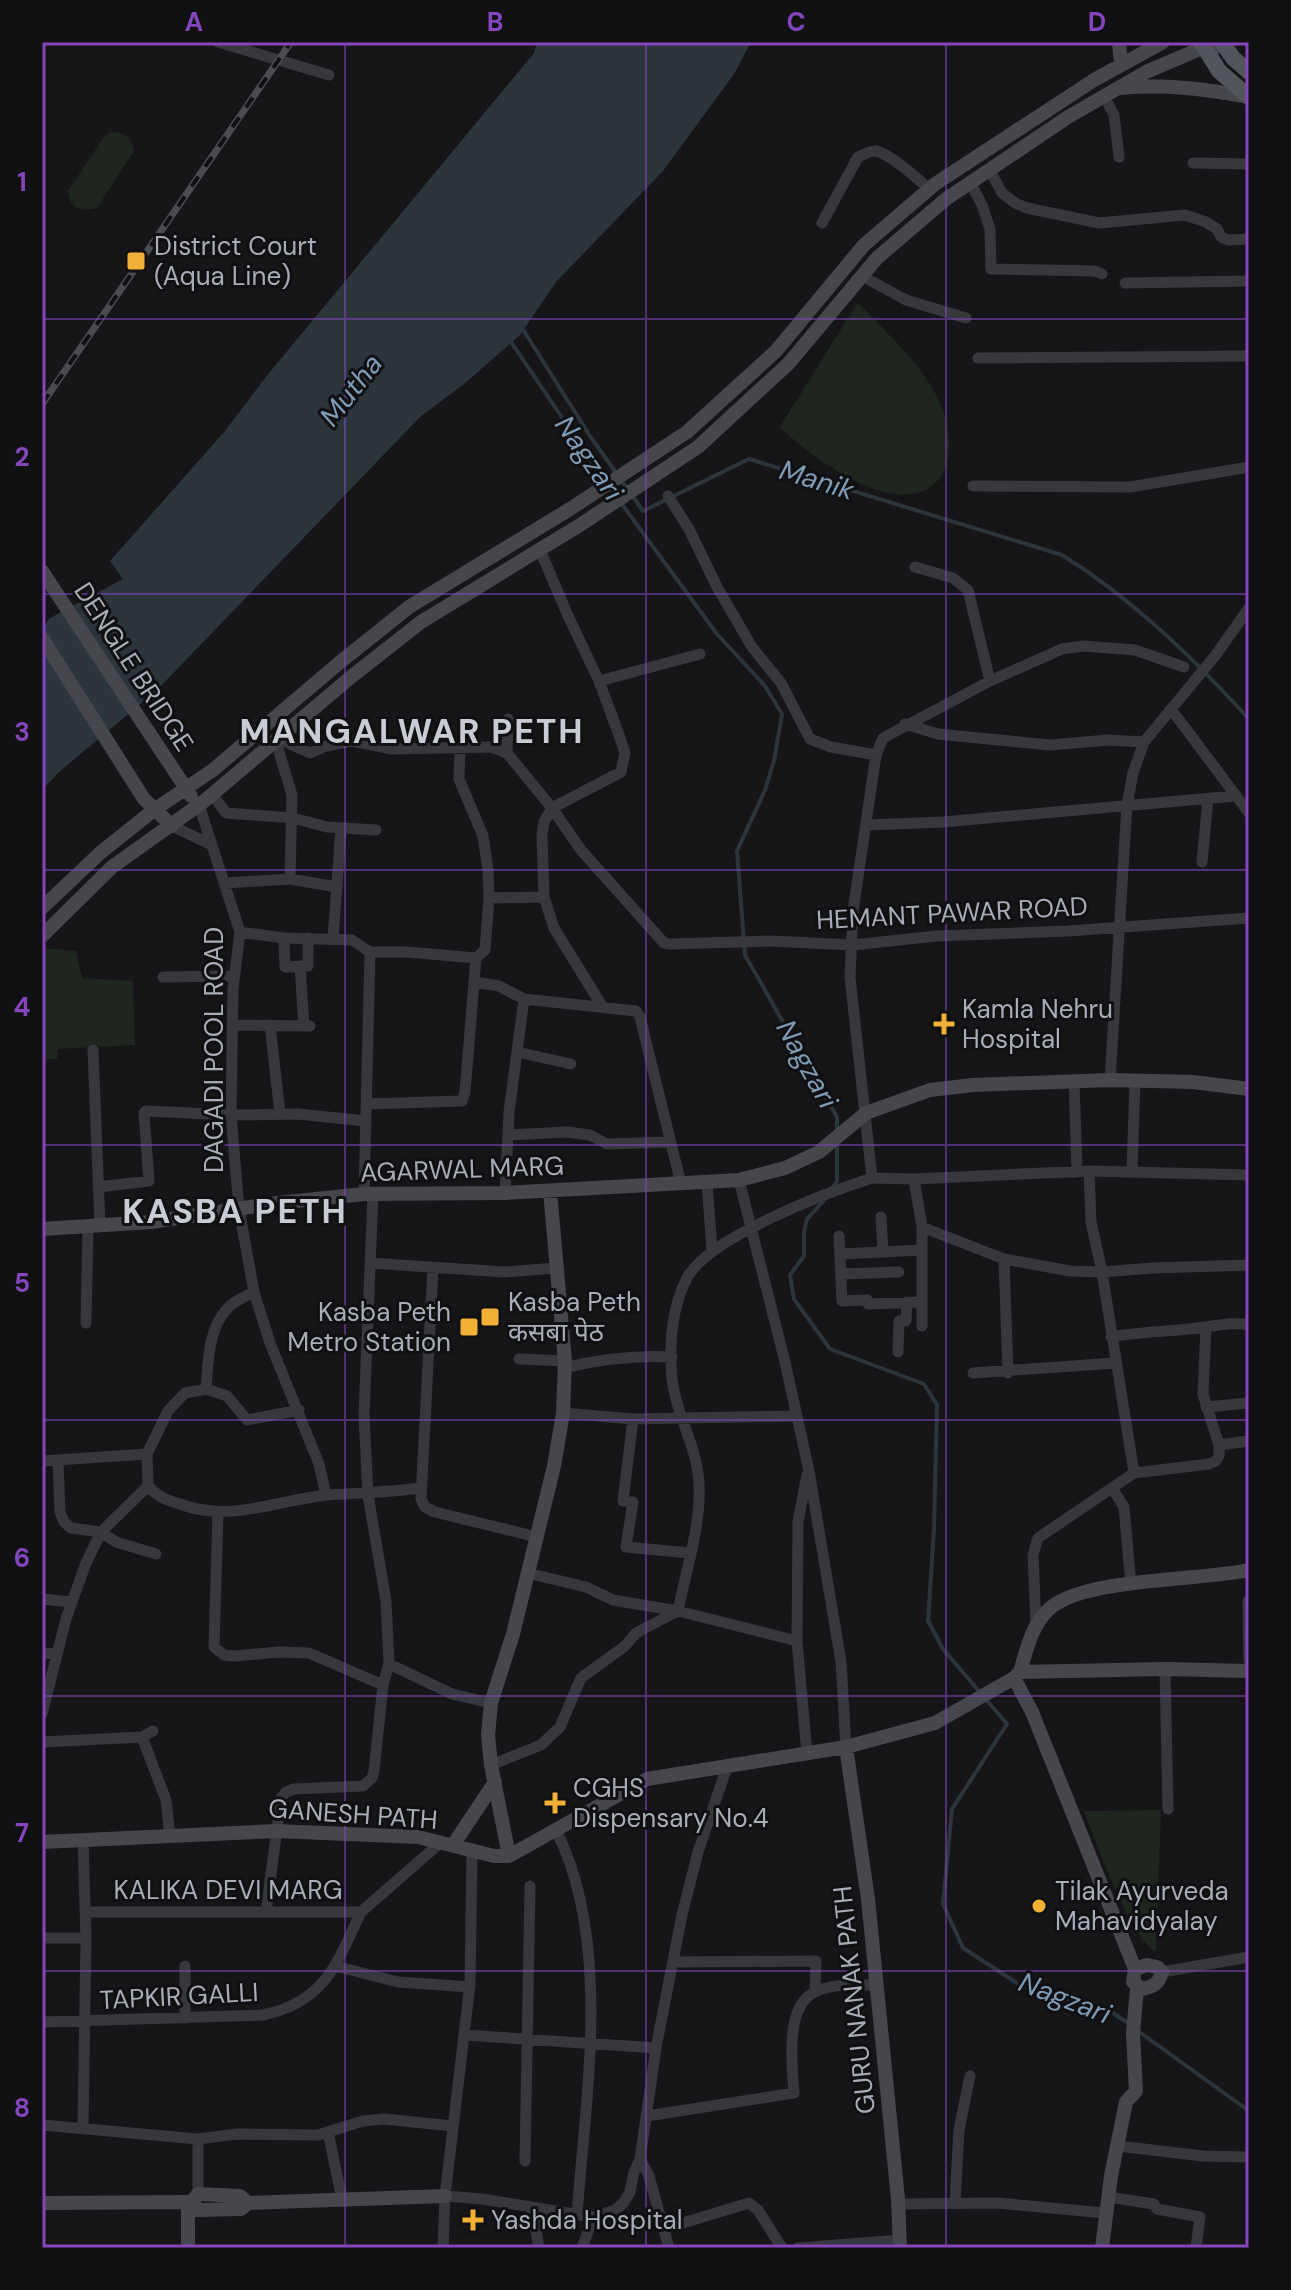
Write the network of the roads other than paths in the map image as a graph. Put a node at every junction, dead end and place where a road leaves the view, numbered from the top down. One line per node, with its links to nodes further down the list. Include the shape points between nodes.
1 (218, 42): 8 (street)
2 (1119, 42): 6 (street)
3 (1163, 42): 6 (street)
4 (1223, 44): 5 (street); 7 (main road)
5 (1201, 45): 9 (street); 10 (main road, via 1219,71)
6 (1121, 64): 16 (street)
7 (1249, 72)
8 (329, 75)
9 (1110, 92): 10 (street, via 1160,85); 11 (street); 14 (street)
10 (1249, 97)
11 (1119, 157)
12 (1193, 163): 13 (street)
13 (1249, 164)
14 (989, 169): 15 (street); 18 (street, via 1002,193 1027,208 1099,223 1185,215 1206,222 1228,240)
15 (970, 182): 19 (street, via 990,229 991,269); 20 (street)
16 (929, 189): 17 (street, via 877,151 867,153 858,157); 26 (street, via 864,245 776,351)
17 (822, 223)
18 (1249, 239)
19 (1102, 274)
20 (862, 276): 23 (street, via 906,300); 27 (street)
21 (1249, 281): 22 (street)
22 (1125, 283)
23 (966, 318)
24 (1249, 356): 25 (street)
25 (978, 358)
26 (742, 383): 27 (street); 31 (street, via 670,444)
27 (756, 395): 32 (street, via 681,460)
28 (1249, 467): 29 (street, via 1130,487)
29 (973, 486)
30 (671, 500): 49 (street, via 810,739)
31 (550, 521): 32 (street); 50 (street, via 409,607 225,760)
32 (559, 538): 33 (street)
33 (540, 550): 40 (street); 45 (street, via 421,622)
34 (915, 567): 41 (street, via 953,578 968,590)
35 (42, 571): 50 (street, DENGLE BRIDGE)
36 (1249, 608): 42 (street)
37 (42, 638): 54 (street)
38 (700, 654): 40 (street)
39 (1184, 667): 41 (street, via 1135,650 1083,646 1043,655)
40 (599, 681): 57 (street, via 625,763 621,772)
41 (990, 681): 44 (street)
42 (1171, 709): 46 (street); 52 (street)
43 (508, 719): 48 (street)
44 (905, 724): 46 (street, via 938,734 1050,745); 49 (street, via 883,738)
45 (278, 740): 47 (street, via 310,753 352,741 392,749); 51 (street); 59 (street)
46 (1144, 742): 56 (street)
47 (460, 747): 48 (street); 70 (street, via 459,779 483,836)
48 (507, 753): 57 (street, HEMANT PAWAR ROAD)
49 (876, 755): 60 (street)
50 (181, 782): 54 (street); 55 (street, DENGLE BRIDGE)
51 (213, 795): 55 (street); 59 (street, via 226,813)
52 (1235, 796): 53 (street); 58 (street)
53 (1208, 799): 56 (street); 65 (street)
54 (149, 804): 61 (street); 71 (street)
55 (199, 805): 61 (street); 64 (street, DAGADI POOL ROAD)
56 (1127, 805): 60 (street); 73 (street)
57 (552, 808): 69 (street, via 542,835); 79 (street, HEMANT PAWAR ROAD, via 581,850 664,943)
58 (1249, 813)
59 (293, 818): 62 (street); 66 (street)
60 (867, 825): 79 (street)
61 (172, 826): 64 (street); 75 (street, via 112,867)
62 (341, 828): 63 (street); 68 (street)
63 (376, 830)
64 (212, 845): 67 (street, DAGADI POOL ROAD)
65 (1202, 862)
66 (290, 879): 67 (street); 68 (street)
67 (225, 883): 74 (street, DAGADI POOL ROAD)
68 (337, 887): 78 (street)
69 (544, 897): 70 (street); 87 (street, via 554,928)
70 (489, 898): 81 (street, via 485,950)
71 (42, 908)
72 (1249, 918): 73 (street, HEMANT PAWAR ROAD)
73 (1119, 927): 79 (street, HEMANT PAWAR ROAD); 93 (street)
74 (240, 932): 76 (street); 83 (street, DAGADI POOL ROAD)
75 (42, 936)
76 (284, 938): 77 (street); 82 (street, via 285,967)
77 (308, 938): 78 (street); 82 (street, via 308,966)
78 (333, 939): 80 (street, via 352,940)
79 (853, 945): 100 (street, via 850,977)
80 (370, 952): 81 (street); 97 (street)
81 (476, 958): 85 (street)
82 (300, 966): 89 (street, via 307,1026)
83 (234, 976): 84 (street); 88 (street, DAGADI POOL ROAD)
84 (163, 977)
85 (475, 982): 86 (street, via 499,986); 97 (street, via 462,1101)
86 (524, 999): 87 (street); 91 (street)
87 (602, 1006): 103 (street, via 630,1009 640,1017)
88 (232, 1025): 89 (street); 99 (street, DAGADI POOL ROAD)
89 (270, 1025): 98 (street)
90 (93, 1050): 112 (street)
91 (517, 1052): 92 (street); 102 (street)
92 (571, 1064)
93 (1110, 1080): 94 (street, AGARWAL MARG); 95 (street, AGARWAL MARG)
94 (1074, 1081): 100 (street, AGARWAL MARG, via 930,1090); 104 (street)
95 (1135, 1081): 96 (street, AGARWAL MARG); 105 (street)
96 (1249, 1089)
97 (366, 1104): 101 (street)
98 (280, 1114): 99 (street); 101 (street)
99 (231, 1115): 112 (street, via 145,1111 149,1181); 116 (street, DAGADI POOL ROAD)
100 (863, 1116): 107 (street); 109 (street, AGARWAL MARG, via 819,1152)
101 (366, 1121): 115 (street)
102 (508, 1135): 103 (street, via 567,1132 607,1144); 114 (street)
103 (670, 1142): 111 (street)
104 (1083, 1171): 105 (street); 108 (street); 133 (street)
105 (1132, 1172): 106 (street)
106 (1249, 1175)
107 (872, 1178): 108 (street); 121 (street)
108 (914, 1179): 119 (street)
109 (739, 1180): 110 (street, AGARWAL MARG); 121 (street)
110 (707, 1182): 111 (street, AGARWAL MARG); 124 (street)
111 (681, 1184): 113 (street, AGARWAL MARG)
112 (98, 1187): 118 (street)
113 (550, 1191): 114 (street, AGARWAL MARG); 131 (street)
114 (505, 1193): 115 (street, AGARWAL MARG)
115 (368, 1194): 116 (street, AGARWAL MARG); 128 (street)
116 (239, 1209): 118 (street, AGARWAL MARG); 135 (street, DAGADI POOL ROAD)
117 (881, 1217): 125 (street)
118 (94, 1226): 120 (street, AGARWAL MARG); 138 (street)
119 (922, 1227): 123 (street); 127 (street)
120 (42, 1229)
121 (750, 1229): 124 (street); 155 (street)
122 (839, 1236): 126 (street)
123 (922, 1250): 125 (street); 137 (street)
124 (712, 1251): 144 (street, via 688,1275 676,1307)
125 (883, 1252): 126 (street)
126 (840, 1254): 134 (street)
127 (1004, 1259): 133 (street); 149 (street)
128 (370, 1263): 130 (street); 169 (street, via 364,1382)
129 (1249, 1265): 133 (street)
130 (433, 1268): 131 (street); 166 (street)
131 (557, 1268): 147 (street)
132 (899, 1272): 134 (street)
133 (1102, 1272): 142 (street)
134 (841, 1274): 136 (street, via 842,1301)
135 (254, 1292): 150 (street, via 227,1308 218,1323 210,1344); 153 (street, DAGADI POOL ROAD)
136 (907, 1302): 137 (street); 143 (street, via 906,1321 899,1321)
137 (922, 1302): 140 (street)
138 (86, 1323)
139 (1249, 1325): 141 (street)
140 (922, 1326)
141 (1206, 1327): 142 (street); 152 (street)
142 (1111, 1337): 146 (street)
143 (898, 1352)
144 (672, 1357): 147 (street, via 639,1355); 157 (street)
145 (519, 1359): 147 (street)
146 (1115, 1363): 149 (street); 164 (street)
147 (565, 1364): 154 (street)
148 (973, 1373): 149 (street)
149 (1008, 1373)
150 (206, 1389): 153 (street, via 227,1396 247,1420); 160 (street, via 185,1393 168,1411)
151 (1249, 1403): 152 (street)
152 (1206, 1407): 159 (street)
153 (299, 1410): 168 (street, DAGADI POOL ROAD)
154 (563, 1413): 156 (street); 172 (street)
155 (797, 1416): 157 (street); 163 (street)
156 (633, 1419): 157 (street); 173 (street, via 623,1501 633,1502 626,1547)
157 (682, 1420): 173 (street, via 695,1452 699,1485)
158 (1249, 1441): 159 (street)
159 (1219, 1445): 164 (street, via 1219,1456 1209,1464)
160 (147, 1454): 162 (street); 165 (street)
161 (42, 1461): 162 (street)
162 (58, 1461): 171 (street, via 64,1522)
163 (809, 1471): 183 (street, via 798,1522); 195 (street, via 841,1662)
164 (1134, 1473): 167 (street)
165 (148, 1486): 170 (street, via 157,1496); 171 (street)
166 (421, 1488): 169 (street); 172 (street, via 425,1507 435,1512)
167 (1112, 1488): 177 (street, via 1124,1507); 182 (street, via 1034,1545)
168 (326, 1495): 169 (street); 170 (street)
169 (368, 1495): 187 (street, via 386,1601)
170 (218, 1512): 191 (street, via 217,1651 234,1656 309,1653)
171 (101, 1532): 174 (street); 180 (street)
172 (537, 1537): 176 (street)
173 (690, 1553): 181 (street)
174 (156, 1554)
175 (1249, 1570): 177 (street)
176 (527, 1573): 181 (street, via 586,1587 613,1600); 192 (street)
177 (1131, 1585): 182 (street, via 1089,1591 1054,1604)
178 (42, 1599): 180 (street)
179 (1248, 1601): 186 (street)
180 (71, 1602): 185 (street)
181 (678, 1611): 183 (street); 197 (street, via 636,1633 581,1678 560,1727 541,1745)
182 (1036, 1625): 190 (street)
183 (797, 1641): 196 (street)
184 (42, 1653): 185 (street)
185 (57, 1654): 193 (street)
186 (1249, 1661)
187 (389, 1664): 191 (street); 192 (street, via 452,1694)
188 (1165, 1669): 189 (street); 190 (street); 200 (street)
189 (1249, 1671)
190 (1014, 1678): 195 (street, via 935,1723); 219 (street)
191 (383, 1685): 202 (street, via 372,1778 363,1786 286,1792)
192 (491, 1703): 197 (street)
193 (42, 1714)
194 (42, 1742): 203 (street, via 148,1734)
195 (846, 1747): 196 (street); 221 (street, GURU NANAK PATH)
196 (807, 1754): 198 (street)
197 (491, 1765): 199 (street)
198 (727, 1767): 201 (street, via 647,1779); 216 (street, via 698,1852)
199 (495, 1782): 206 (street); 208 (street)
200 (1168, 1809)
201 (556, 1830): 208 (street); 230 (street, via 570,1856 590,1958)
202 (276, 1831): 203 (street, GANESH PATH); 206 (street, GANESH PATH, via 418,1837); 211 (street)
203 (170, 1836): 204 (street, GANESH PATH)
204 (83, 1840): 205 (street, GANESH PATH); 210 (street)
205 (42, 1842)
206 (447, 1844): 207 (street, GANESH PATH); 212 (street, KALIKA DEVI MARG)
207 (472, 1850): 208 (street, GANESH PATH); 222 (street)
208 (509, 1856)
209 (530, 1886): 229 (street)
210 (85, 1912): 211 (street, KALIKA DEVI MARG); 214 (street)
211 (266, 1912): 212 (street, KALIKA DEVI MARG)
212 (361, 1912): 218 (street, TAPKIR GALLI)
213 (42, 1938): 214 (street)
214 (86, 1938): 227 (street)
215 (1249, 1957): 220 (street)
216 (674, 1962): 224 (street, via 816,1961); 231 (street)
217 (185, 1966): 225 (street)
218 (335, 1966): 222 (street, via 398,1982); 225 (street, TAPKIR GALLI, via 316,1992 279,2012)
219 (1135, 1969): 220 (street, via 1147,1965); 223 (street)
220 (1162, 1972): 223 (street, via 1152,1987)
221 (875, 1985): 224 (street); 249 (street, GURU NANAK PATH)
222 (470, 1987): 228 (street)
223 (1137, 1988): 239 (street, via 1136,2091 1126,2102)
224 (815, 1992): 233 (street, via 797,2012 794,2093)
225 (185, 2018): 227 (street, TAPKIR GALLI)
226 (42, 2022): 227 (street, TAPKIR GALLI)
227 (85, 2023): 236 (street)
228 (465, 2035): 229 (street); 235 (street)
229 (527, 2039): 230 (street); 242 (street)
230 (590, 2043): 231 (street); 252 (street)
231 (656, 2048): 233 (street)
232 (970, 2076): 247 (street, via 959,2130)
233 (647, 2116): 241 (street)
234 (42, 2125): 236 (street)
235 (453, 2126): 237 (street, via 384,2119); 243 (street)
236 (83, 2127): 238 (street)
237 (328, 2132): 238 (street); 246 (street)
238 (198, 2139): 245 (street)
239 (1118, 2146): 240 (street); 244 (street)
240 (1249, 2157)
241 (640, 2159): 253 (street, via 624,2202); 254 (street)
242 (525, 2161)
243 (445, 2196): 246 (street); 250 (street); 257 (street)
244 (1108, 2197): 251 (street); 264 (street, via 1200,2217)
245 (193, 2199): 246 (street, via 198,2210); 248 (street); 256 (street)
246 (342, 2199)
247 (955, 2202): 249 (street); 251 (street)
248 (42, 2203)
249 (898, 2204): 255 (street, GURU NANAK PATH)
250 (532, 2207): 252 (street); 258 (street)
251 (1105, 2213): 263 (street)
252 (577, 2214): 253 (street)
253 (593, 2217): 259 (street)
254 (663, 2229): 260 (street); 261 (street, via 749,2203)
255 (900, 2244): 262 (street)
256 (188, 2248)
257 (443, 2248)
258 (539, 2248)
259 (582, 2248)
260 (669, 2248)
261 (782, 2248)
262 (798, 2248)
263 (1102, 2248)
264 (1196, 2248)

